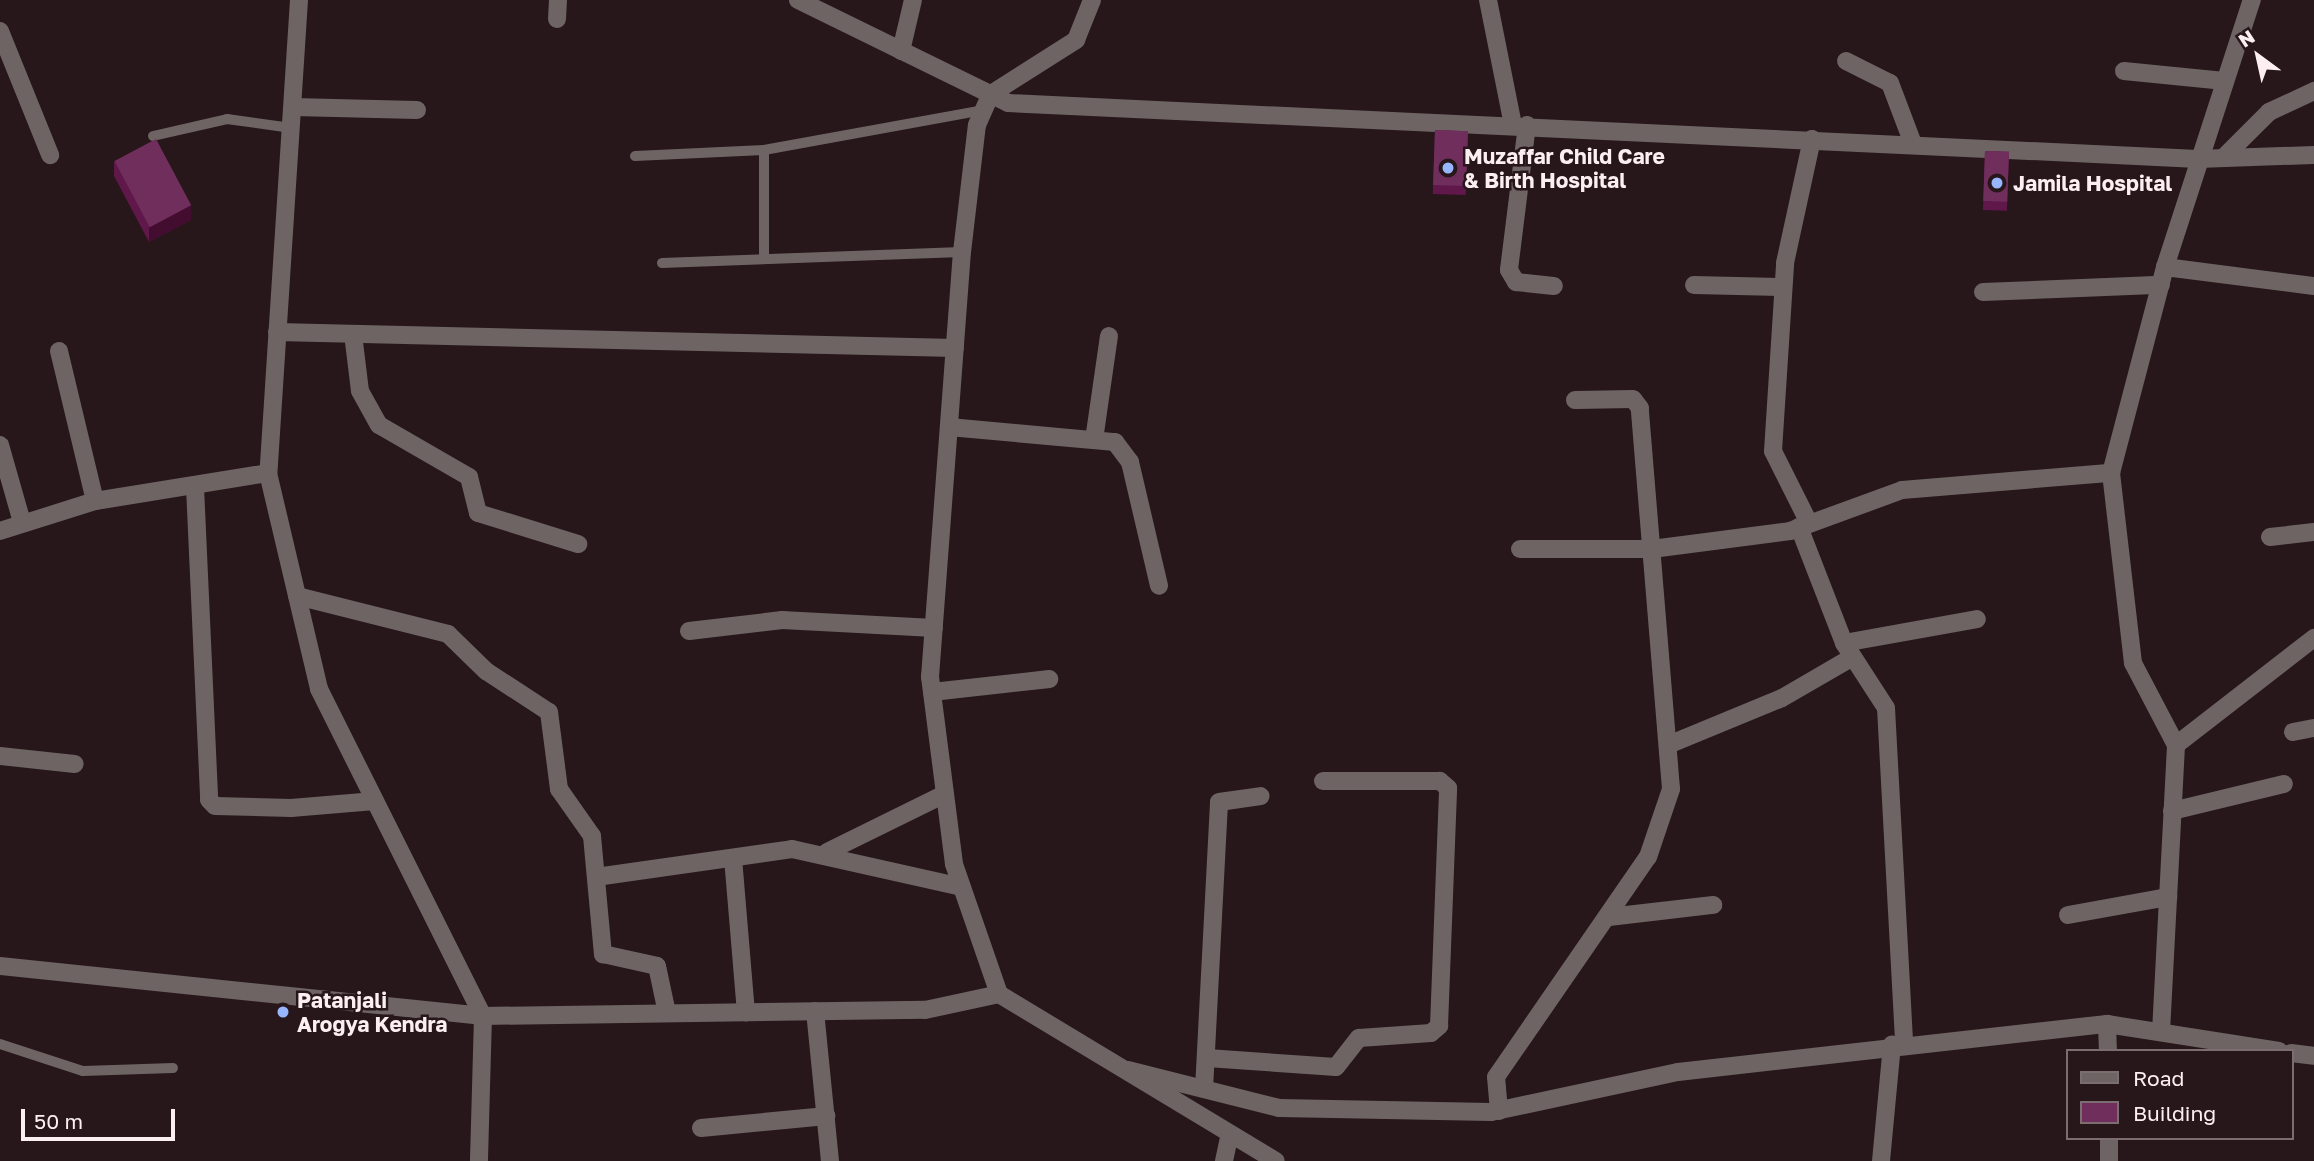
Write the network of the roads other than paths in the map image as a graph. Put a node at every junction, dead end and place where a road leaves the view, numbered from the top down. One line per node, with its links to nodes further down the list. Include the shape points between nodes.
1 (299, 0): 16 (street)
2 (558, 0): 8 (street)
3 (798, 0): 10 (street)
4 (913, 0): 10 (street)
5 (1092, 0): 15 (street, via 1076,40)
6 (1488, 0): 18 (street)
7 (2252, 0): 13 (street)
8 (557, 19)
9 (0, 30): 24 (street)
10 (901, 51): 15 (street)
11 (1846, 61): 22 (street, via 1890,83)
12 (2124, 71): 13 (street)
13 (2225, 81): 28 (street)
14 (2314, 91): 27 (street, via 2269,112)
15 (988, 102): 18 (street); 23 (lane); 29 (street)
16 (293, 107): 17 (street); 19 (street)
17 (417, 110)
18 (1520, 125): 21 (street); 35 (street, via 1509,270 1516,282)
19 (291, 128): 20 (lane, via 227,119); 39 (street)
20 (153, 136)
21 (1812, 139): 22 (street); 37 (street)
22 (1913, 145): 28 (street)
23 (764, 150): 26 (lane); 30 (lane)
24 (50, 155)
25 (2314, 155): 27 (street)
26 (635, 156)
27 (2223, 158): 28 (street)
28 (2198, 159): 32 (street)
29 (962, 252): 30 (lane); 42 (street)
30 (764, 259): 31 (lane)
31 (662, 263)
32 (2165, 267): 34 (street); 36 (street)
33 (1694, 285): 37 (street)
34 (2161, 285): 38 (street); 49 (street)
35 (1554, 286)
36 (2314, 286)
37 (1783, 287): 53 (street, via 1773,451)
38 (1983, 292)
39 (277, 332): 40 (street); 48 (street)
40 (353, 334): 42 (street); 57 (street, via 360,391 379,425 469,477 478,513)
41 (1109, 336): 46 (street)
42 (955, 348): 45 (street)
43 (59, 351): 51 (street)
44 (1575, 400): 59 (street, via 1633,399 1640,408)
45 (949, 427): 46 (street); 63 (street)
46 (1094, 440): 60 (street, via 1115,442 1130,462)
47 (0, 445): 52 (street)
48 (268, 473): 50 (street); 61 (street)
49 (2111, 473): 53 (street, via 1902,490); 72 (street, via 2133,663)
50 (195, 486): 51 (street); 79 (street, via 209,800 215,806 291,808)
51 (95, 502): 52 (street)
52 (22, 522): 54 (street)
53 (1804, 525): 59 (street); 66 (street)
54 (0, 531)
55 (2314, 532): 56 (street)
56 (2270, 537)
57 (578, 544)
58 (1520, 549): 59 (street)
59 (1652, 549): 71 (street)
60 (1159, 586)
61 (297, 596): 79 (street, via 319,689); 83 (street, via 448,634 486,671 550,712 559,789 592,836)
62 (1977, 619): 66 (street)
63 (934, 628): 64 (street, via 795,620); 68 (street)
64 (689, 631)
65 (2314, 638): 72 (street)
66 (1848, 651): 71 (street, via 1783,698); 98 (street, via 1882,698 1891,737)
67 (1049, 679): 68 (street)
68 (932, 692): 77 (street)
69 (2314, 728): 70 (street)
70 (2293, 732)
71 (1668, 745): 88 (street, via 1671,789 1664,822)
72 (2176, 745): 80 (street)
73 (0, 756): 74 (street)
74 (75, 764)
75 (1322, 781): 103 (street, via 1440,781 1448,788 1439,1026 1431,1033 1359,1038 1336,1067)
76 (2284, 784): 80 (street)
77 (945, 794): 81 (street); 84 (street)
78 (1261, 796): 103 (street, via 1219,802)
79 (375, 801): 94 (street)
80 (2172, 811): 85 (street)
81 (827, 852): 82 (street); 84 (street)
82 (733, 858): 83 (street); 92 (street)
83 (596, 877): 93 (street, via 603,954 610,960 654,963)
84 (962, 887): 90 (street)
85 (2168, 897): 87 (street); 96 (street)
86 (1713, 905): 88 (street)
87 (2068, 915)
88 (1609, 917): 107 (street, via 1500,1070 1494,1090)
89 (0, 966): 94 (street)
90 (999, 994): 91 (street, via 925,1010); 104 (street)
91 (815, 1011): 92 (street); 108 (street)
92 (746, 1012): 93 (street)
93 (667, 1013): 94 (street)
94 (483, 1016): 112 (street)
95 (2107, 1024): 96 (street); 98 (street); 99 (street)
96 (2161, 1032): 100 (street)
97 (0, 1044): 105 (lane, via 83,1071)
98 (1898, 1044): 107 (street, via 1678,1072); 116 (street)
99 (2108, 1049)
100 (2266, 1049)
101 (2293, 1053): 102 (street)
102 (2314, 1056)
103 (1207, 1058): 106 (street)
104 (1115, 1066): 106 (street); 110 (street)
105 (173, 1068)
106 (1204, 1089): 107 (street, via 1279,1108)
107 (1499, 1111)
108 (825, 1116): 109 (street); 113 (street)
109 (701, 1128)
110 (1229, 1138): 114 (street); 115 (street)
111 (2109, 1140): 117 (street)
112 (479, 1161)
113 (830, 1161)
114 (1224, 1161)
115 (1276, 1161)
116 (1881, 1161)
117 (2109, 1161)

